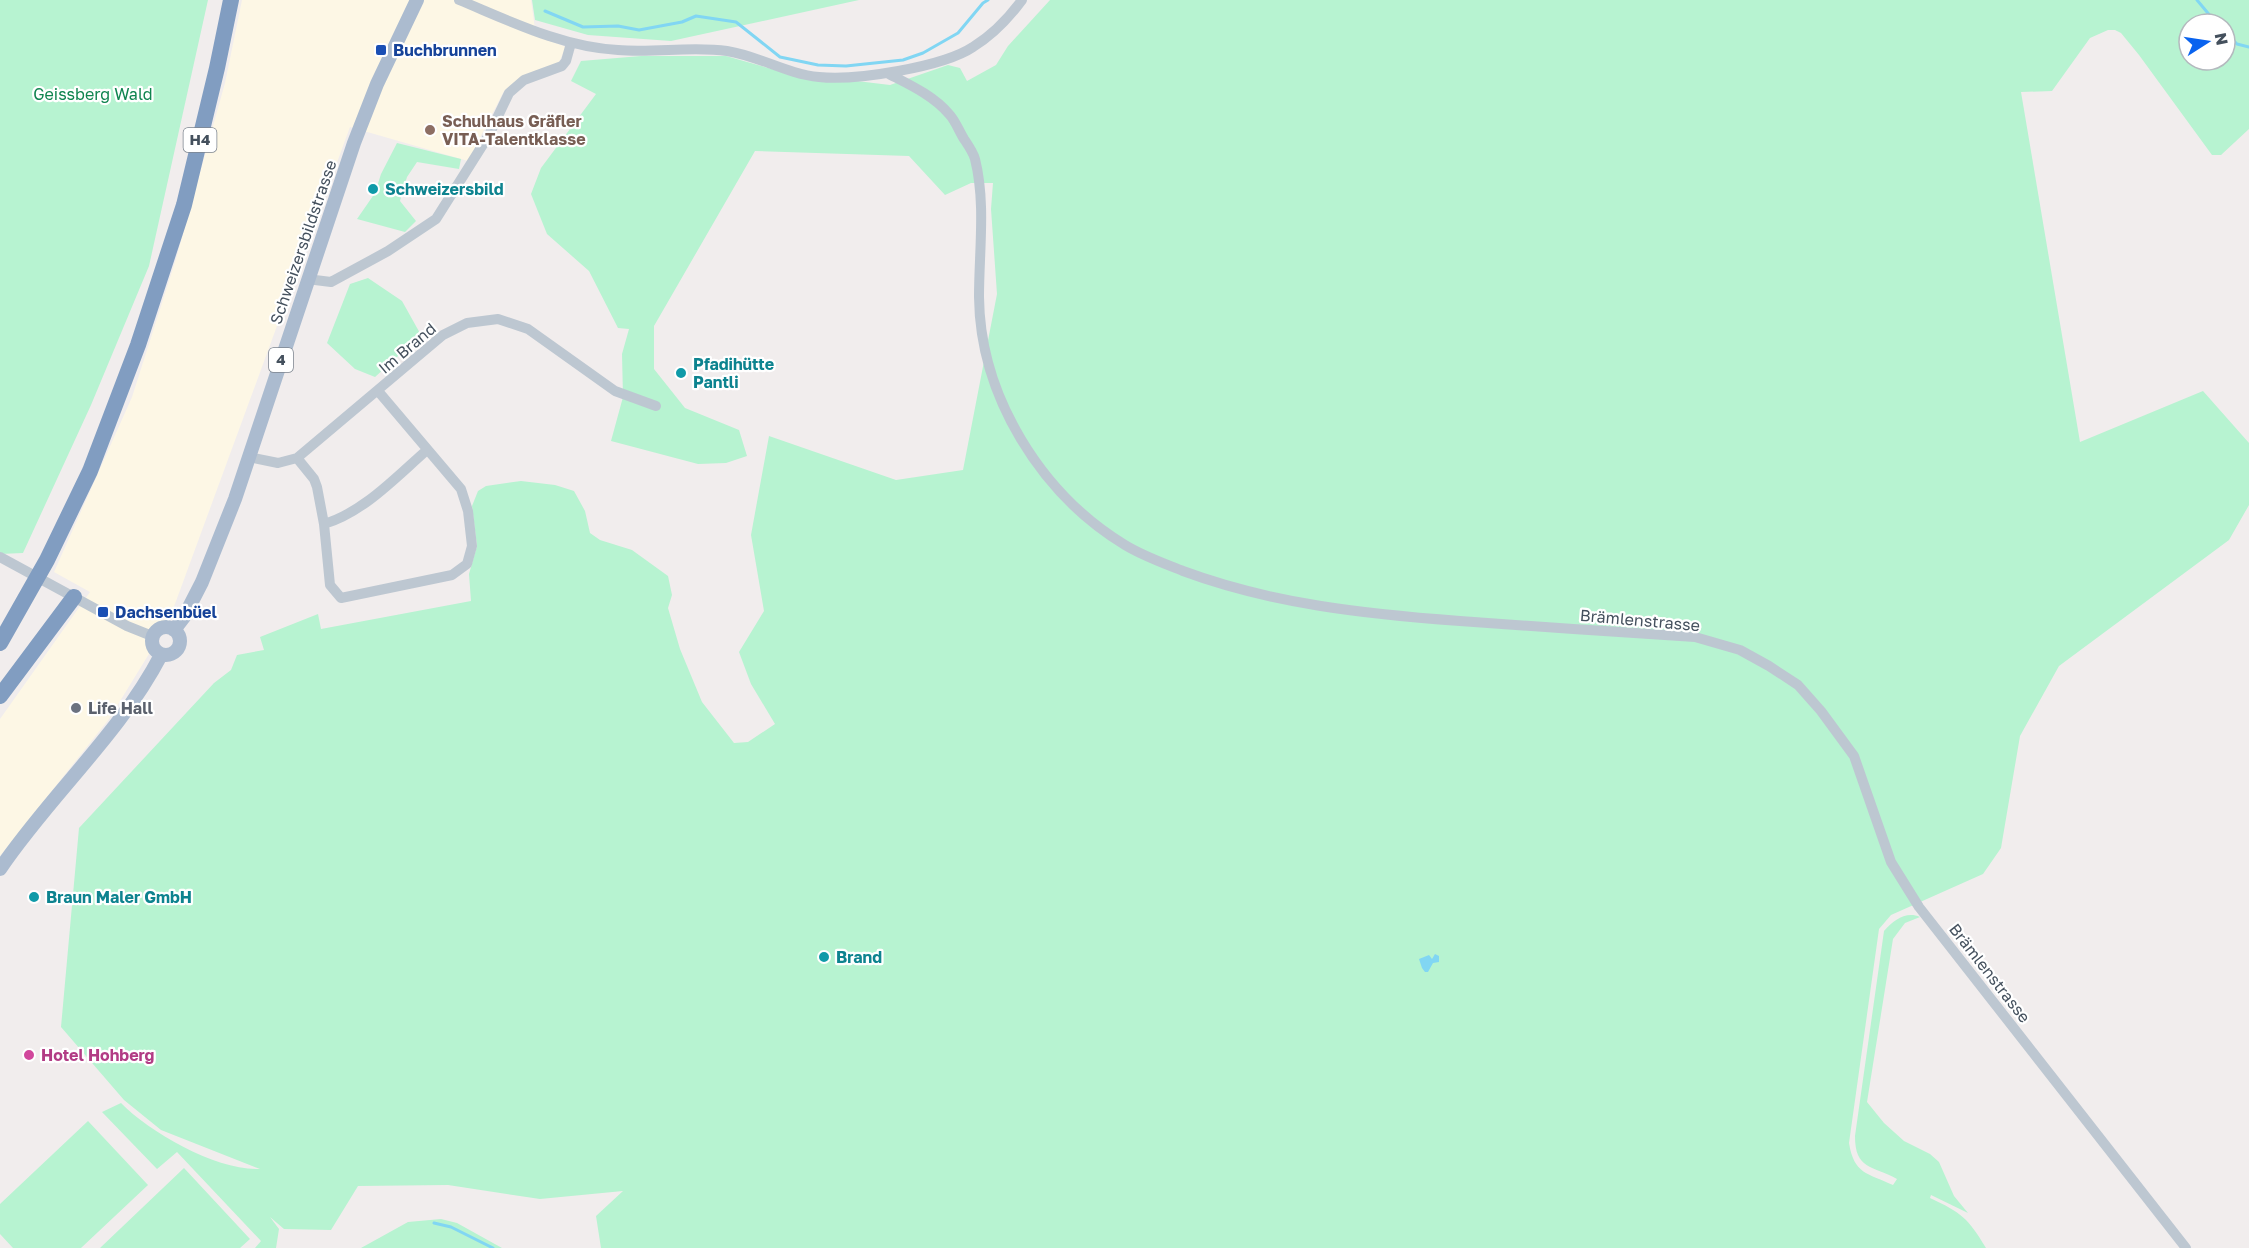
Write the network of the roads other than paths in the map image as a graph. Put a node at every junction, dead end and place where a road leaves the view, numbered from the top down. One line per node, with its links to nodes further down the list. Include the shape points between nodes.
1 (231, 0): 15 (highway, H4, via 184,205 152,308 90,471)
2 (417, 0): 7 (main road, Schweizersbildstrasse / 4, via 361,123)
3 (459, 0): 5 (street)
4 (1022, 0): 6 (street, via 1004,24 972,48)
5 (571, 43): 6 (street, via 617,50 725,51 818,77); 7 (street, via 562,66 524,80 509,93 489,135 436,219 388,252 331,282)
6 (887, 73): 24 (street, Brämlenstrasse, via 920,90 950,114 975,157 981,206 979,300 984,350 1018,435 1046,475 1082,514 1148,558 1255,594 1358,613 1695,637 1740,650 1770,666 1798,685 1854,756 1891,862 1919,907)
7 (307, 279): 11 (main road, Schweizersbildstrasse / 4)
8 (378, 391): 9 (street, Im Brand, via 443,335 467,323 498,319 528,329 615,391); 10 (street); 12 (street, Im Brand)
9 (656, 406)
10 (427, 450): 13 (street, via 365,503 341,519); 13 (street, via 461,489 468,511 472,546 467,564 452,575 341,598 330,585)
11 (249, 457): 12 (street, via 278,463); 18 (main road, Schweizersbildstrasse / 4, via 202,582)
12 (297, 458): 13 (street, via 318,487)
13 (324, 524)
14 (0, 557): 16 (street)
15 (25, 591): 17 (highway, H4); 20 (highway, H4)
16 (74, 597): 19 (street); 22 (highway)
17 (0, 624)
18 (174, 630): 19 (main road, via 161,627); 21 (main road, 4, via 180,639 178,649)
19 (152, 636): 21 (main road, via 152,645)
20 (0, 643)
21 (161, 655): 23 (main road, 4, via 110,731)
22 (0, 696)
23 (0, 868)
24 (2186, 1248)

